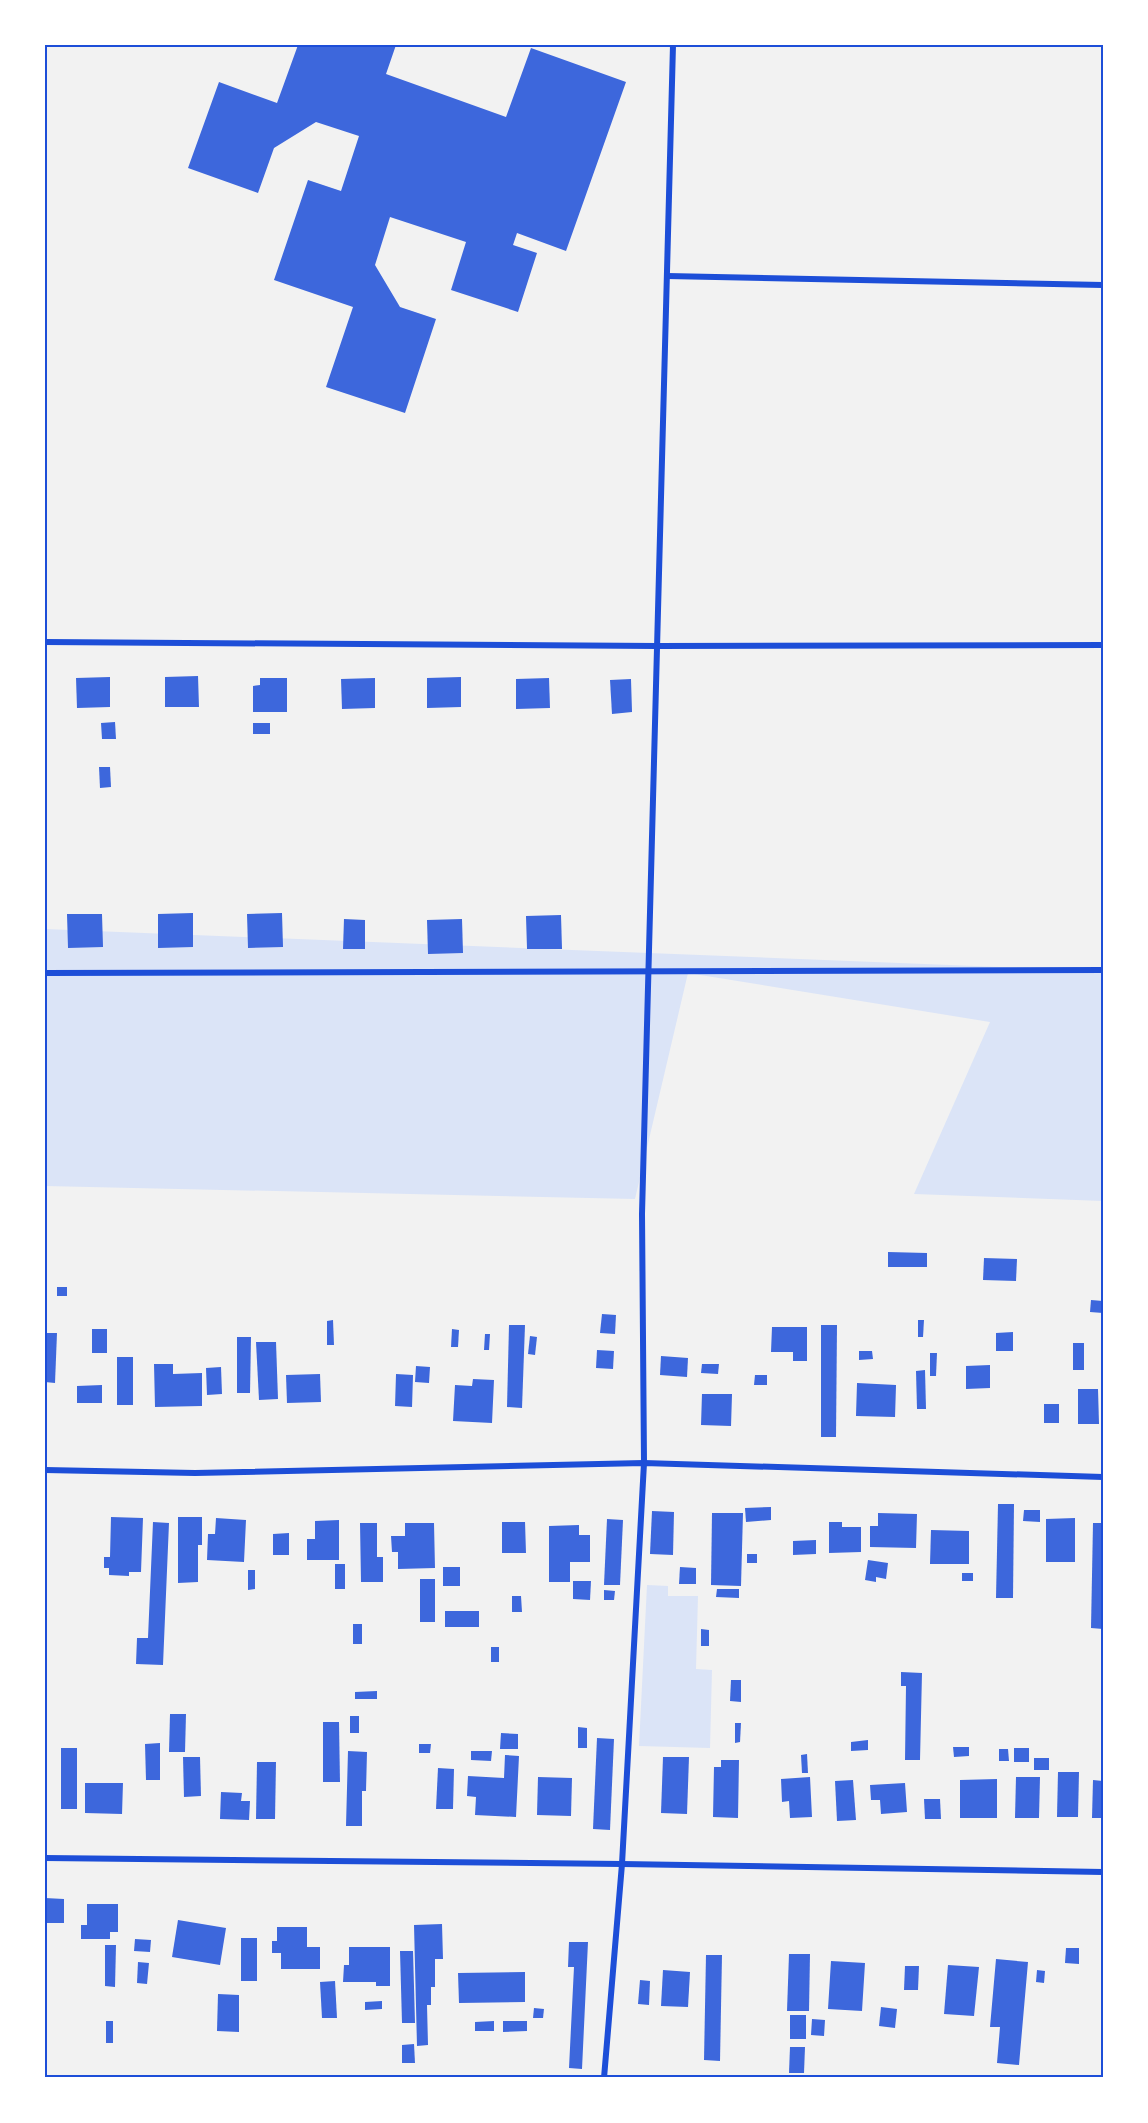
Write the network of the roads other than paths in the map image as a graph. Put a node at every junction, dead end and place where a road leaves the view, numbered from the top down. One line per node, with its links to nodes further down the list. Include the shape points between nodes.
1 (673, 45): 2 (street)
2 (667, 276): 3 (street); 6 (street)
3 (1103, 285)
4 (45, 642): 6 (street)
5 (1103, 645): 6 (street)
6 (657, 646): 8 (street)
7 (1103, 970): 8 (street)
8 (648, 972): 9 (street); 10 (street, via 642,1214)
9 (45, 973)
10 (644, 1462): 11 (street, via 195,1473); 12 (street); 14 (street)
11 (45, 1470)
12 (1103, 1477)
13 (45, 1858): 14 (street)
14 (622, 1864): 15 (street); 16 (street)
15 (1103, 1872)
16 (604, 2078)

